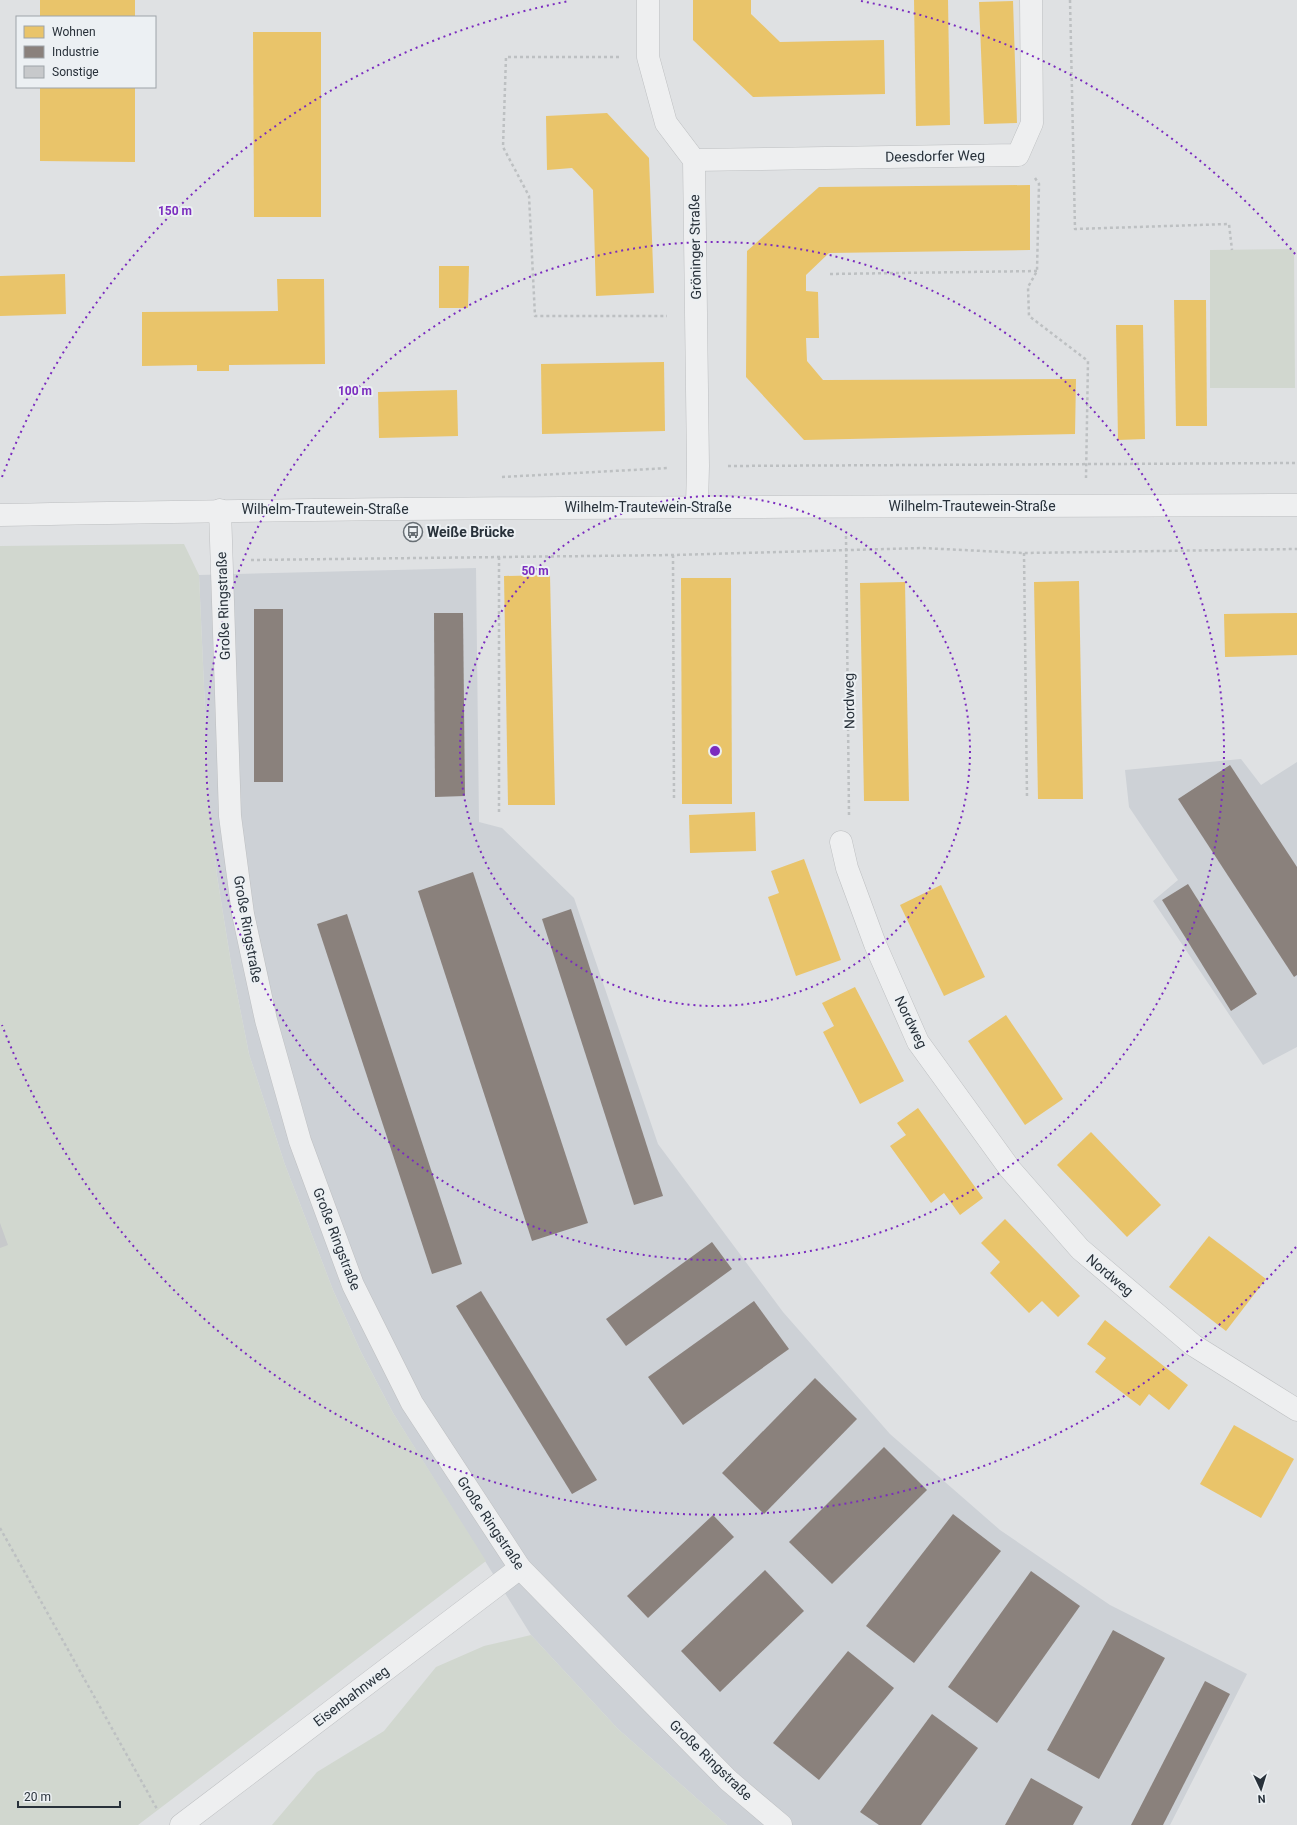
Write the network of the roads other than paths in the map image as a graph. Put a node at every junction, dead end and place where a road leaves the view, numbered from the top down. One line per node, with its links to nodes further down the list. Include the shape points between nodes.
1 (648, 0): 3 (street, via 648,57 666,123)
2 (1032, 0): 3 (street, Deesdorfer Weg, via 1032,123 1018,155)
3 (694, 160): 5 (street, Gröninger Straße)
4 (1297, 505): 5 (street, Wilhelm-Trautewein-Straße)
5 (697, 506): 6 (street, Wilhelm-Trautewein-Straße)
6 (220, 510): 7 (street, Wilhelm-Trautewein-Straße); 10 (street, Große Ringstraße, via 230,816 243,914 266,1020 300,1141 353,1285 412,1403)
7 (0, 515)
8 (841, 842): 9 (street, Nordweg, via 847,868 875,944 918,1042 1010,1169 1080,1249 1187,1340)
9 (1297, 1410)
10 (520, 1568): 11 (street, Eisenbahnweg); 12 (street, Große Ringstraße, via 728,1780)
11 (181, 1825)
12 (781, 1825)

